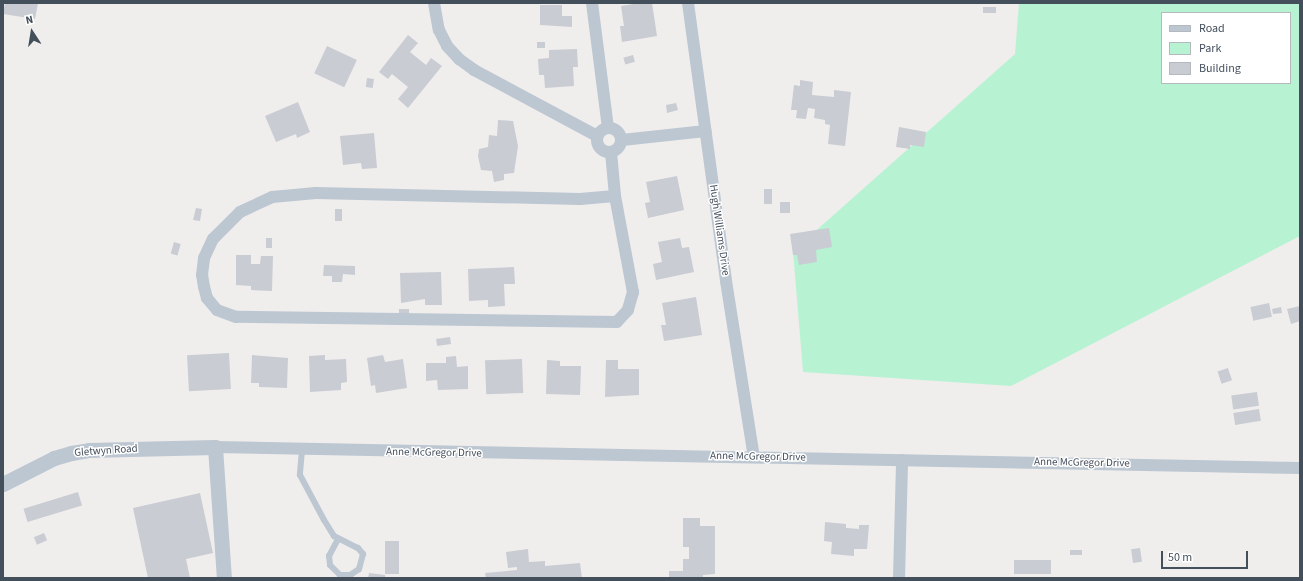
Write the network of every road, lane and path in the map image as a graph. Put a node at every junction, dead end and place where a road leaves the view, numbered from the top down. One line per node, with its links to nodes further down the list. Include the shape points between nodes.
1 (434, 3): 6 (street, via 439,30 447,46 459,59 474,70)
2 (592, 3): 4 (street)
3 (688, 3): 5 (street, Hugh Williams Drive)
4 (608, 128): 6 (street); 7 (street, via 619,132)
5 (706, 131): 7 (street); 12 (street, Hugh Williams Drive, via 726,281)
6 (597, 136): 8 (street, via 601,149)
7 (622, 140): 8 (street, via 617,150)
8 (611, 152): 9 (street)
9 (615, 196): 9 (street, via 633,292 628,310 617,322 236,317 216,310 207,298 204,287 204,258 213,238 240,212 272,197 316,193 580,199)
10 (215, 447): 11 (street, Anne McGregor Drive); 15 (street, Gletwyn Road, via 97,449 71,453 54,458); 17 (street)
11 (302, 450): 12 (street, Anne McGregor Drive); 16 (lane, via 300,475 324,520)
12 (754, 457): 13 (street, Anne McGregor Drive)
13 (902, 460): 14 (street, Anne McGregor Drive); 18 (street)
14 (1300, 468)
15 (3, 484)
16 (338, 538): 16 (lane, via 358,548 363,554 358,569 350,575 340,576 330,565 329,556)
17 (224, 578)
18 (899, 578)

